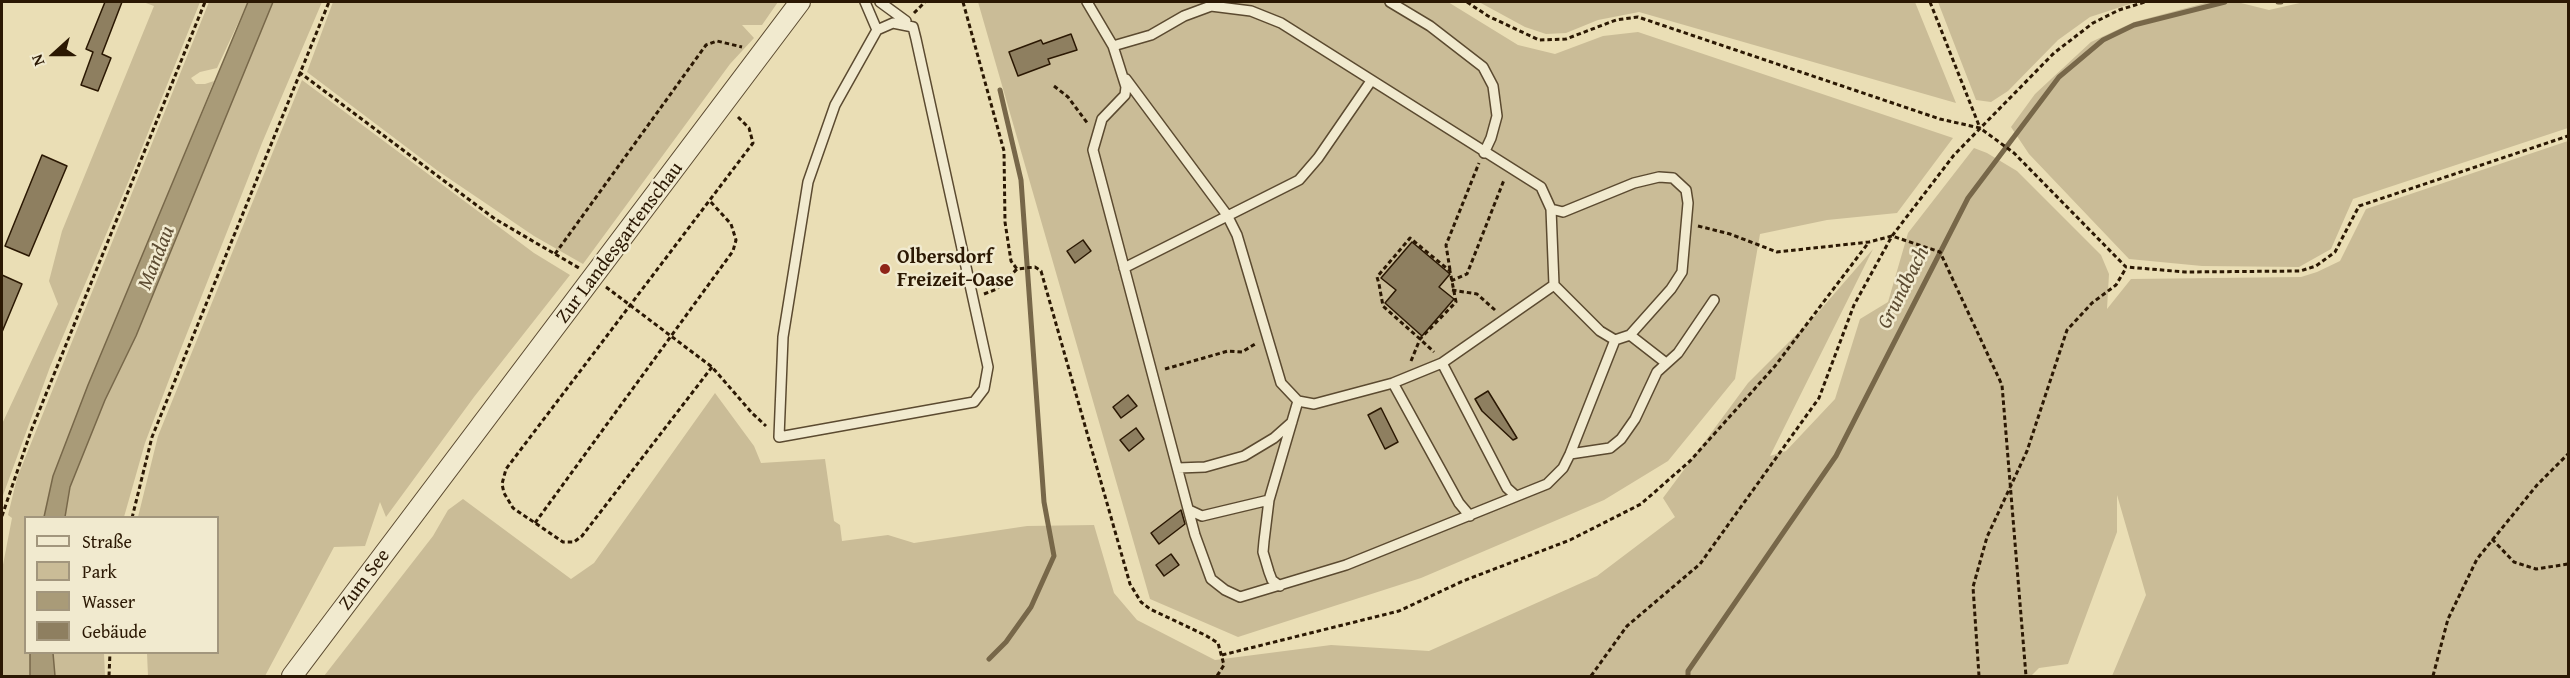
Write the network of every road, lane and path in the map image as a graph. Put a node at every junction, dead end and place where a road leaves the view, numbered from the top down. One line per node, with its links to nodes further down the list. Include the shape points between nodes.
1 (205, 2): 67 (path, via 31,430)
2 (328, 2): 17 (path)
3 (800, 2): 16 (street, Zur Landesgartenschau)
4 (864, 2): 14 (lane)
5 (880, 2): 13 (lane)
6 (963, 2): 36 (path, via 1004,151 1005,222 1011,261)
7 (1087, 2): 15 (lane)
8 (1390, 2): 25 (lane, via 1430,26 1483,67 1493,86 1497,116)
9 (1467, 2): 22 (path, via 1539,40 1566,39 1616,20 1638,18 1940,119)
10 (1930, 2): 22 (path)
11 (2145, 2): 22 (path, via 2093,23 2054,53)
12 (1212, 4): 15 (lane, via 1151,35); 19 (lane, via 1251,11 1281,23)
13 (906, 21)
14 (877, 30): 42 (lane, via 893,23 912,27); 58 (lane, via 835,105 808,182 783,337)
15 (1113, 46): 18 (lane)
16 (760, 56): 33 (path, via 734,43 717,41 706,45); 38 (street, Zur Landesgartenschau)
17 (299, 72): 33 (path, via 495,219); 68 (path, via 152,437)
18 (1125, 76): 23 (lane, via 1125,95 1102,119); 29 (lane)
19 (1371, 81): 25 (lane); 29 (lane, via 1299,180)
20 (1054, 86): 23 (path)
21 (737, 117): 27 (path, via 749,128 753,143)
22 (1980, 128): 31 (path, via 1954,155); 34 (path, via 2014,153)
23 (1098, 133): 35 (lane, via 1093,150)
24 (2568, 136): 34 (path, via 2359,206 2335,252 2316,266 2300,271 2185,272)
25 (1484, 153): 26 (lane); 37 (path, via 1446,245)
26 (1509, 168): 28 (lane, via 1541,187); 39 (path, via 1467,274)
27 (709, 200): 44 (path); 47 (path, via 731,224 736,240 733,251)
28 (1551, 209): 30 (lane, via 1563,212 1634,183 1673,178 1686,190); 40 (lane)
29 (1227, 215): 35 (lane); 48 (lane)
30 (1687, 224): 32 (path, via 1730,234 1777,252); 46 (lane, via 1682,272)
31 (1892, 236): 32 (path); 63 (path, via 1940,252 2002,385); 79 (path, via 1854,305 1819,398 1700,564 1627,626)
32 (1869, 242): 75 (path, via 1775,366 1690,461 1641,504 1570,540 1463,581 1399,611)
33 (555, 254): 38 (path)
34 (2126, 267): 63 (path, via 2116,285 2067,330 2027,452)
35 (1124, 268): 54 (lane)
36 (1017, 269): 42 (path, via 997,290); 75 (path, via 1035,267 1041,271 1130,584 1150,609 1205,634 1218,643)
37 (1450, 271): 39 (path); 49 (path, via 1410,238 1377,277 1383,306)
38 (594, 278): 44 (path); 62 (street, Zur Landesgartenschau)
39 (1451, 281): 41 (path)
40 (1554, 285): 45 (lane); 50 (lane, via 1578,312)
41 (1452, 290): 45 (path, via 1477,294); 49 (path, via 1456,302)
42 (973, 298): 58 (lane, via 988,367 984,389 974,402)
43 (1714, 300): 52 (lane, via 1691,338)
44 (631, 306): 47 (path); 70 (path, via 506,469 504,493 513,508)
45 (1507, 318): 51 (lane)
46 (1630, 335): 50 (lane); 52 (lane)
47 (670, 336): 53 (path); 70 (path)
48 (1267, 337): 54 (path, via 1242,351 1188,360); 56 (lane, via 1281,382)
49 (1420, 339): 51 (path)
50 (1615, 340): 59 (lane)
51 (1442, 363): 55 (lane); 64 (lane, via 1507,488)
52 (1666, 363): 59 (lane, via 1657,372 1621,439 1610,448)
53 (712, 367): 58 (path, via 752,413); 70 (path, via 582,536 574,542 563,542)
54 (1152, 374): 61 (lane)
55 (1393, 383): 56 (lane, via 1314,404); 69 (lane, via 1459,503)
56 (1298, 401): 57 (lane)
57 (1293, 421): 61 (lane, via 1244,456 1205,467); 65 (lane)
58 (779, 436)
59 (1570, 454): 64 (lane, via 1563,468 1546,484)
60 (2568, 454): 71 (path)
61 (1178, 468): 66 (lane)
62 (438, 483): 77 (street, Zum See)
63 (2009, 490): 80 (path, via 1987,537 1973,587); 81 (path)
64 (1516, 496): 69 (lane)
65 (1269, 500): 66 (lane, via 1202,516); 73 (lane, via 1263,552 1272,580)
66 (1190, 510): 73 (lane, via 1211,579 1240,597)
67 (2, 516)
68 (132, 516)
69 (1470, 516): 73 (lane, via 1346,565)
70 (535, 523)
71 (2491, 539): 72 (path, via 2514,562 2536,569); 82 (path, via 2448,619)
72 (2568, 564)
73 (1280, 586)
74 (110, 654): 76 (path)
75 (1222, 655): 78 (path, via 1224,665)
76 (109, 676)
77 (292, 676)
78 (1217, 676)
79 (1591, 676)
80 (1979, 676)
81 (2026, 676)
82 (2433, 676)

